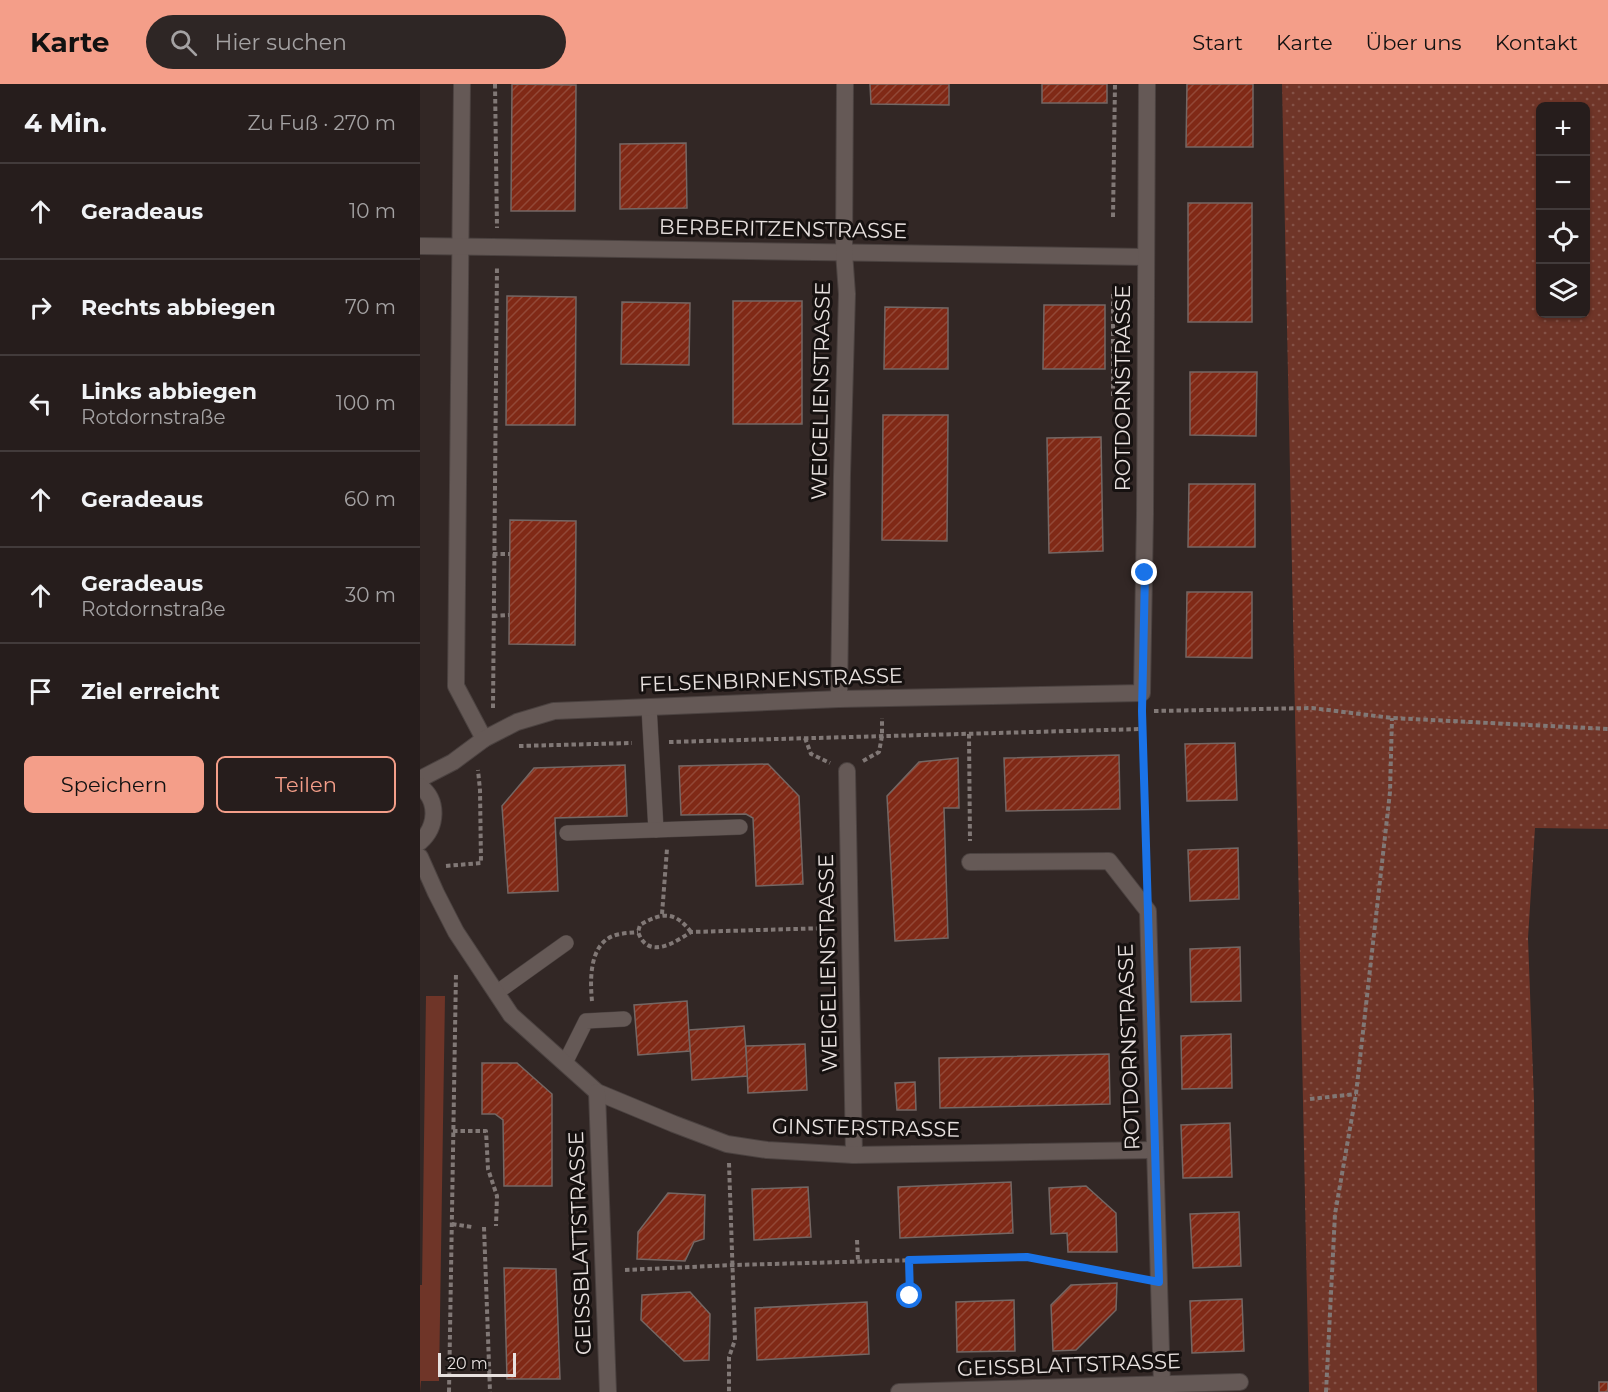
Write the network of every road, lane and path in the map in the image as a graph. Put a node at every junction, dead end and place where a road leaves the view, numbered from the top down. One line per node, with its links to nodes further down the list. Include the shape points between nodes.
1 (462, 84): 8 (street)
2 (495, 84): 9 (path)
3 (845, 84): 10 (street, WEIGELIENSTRASSE)
4 (1115, 84): 6 (path)
5 (1147, 84): 11 (street, ROTDORNSTRASSE)
6 (1113, 217)
7 (420, 246): 8 (street, BERBERITZENSTRASSE)
8 (461, 246): 9 (street, BERBERITZENSTRASSE); 29 (street, via 456,686)
9 (497, 247): 10 (street, BERBERITZENSTRASSE); 14 (path)
10 (844, 252): 11 (street, BERBERITZENSTRASSE); 20 (street, WEIGELIENSTRASSE, via 847,294)
11 (1146, 257): 18 (street, ROTDORNSTRASSE)
12 (1113, 294): 13 (path)
13 (1113, 396)
14 (494, 554): 15 (path); 17 (path)
15 (510, 554)
16 (509, 615): 17 (path)
17 (493, 616): 29 (path, via 492,704)
18 (1142, 693): 19 (street, FELSENBIRNENSTRASSE); 22 (path)
19 (882, 698): 20 (street, FELSENBIRNENSTRASSE); 27 (path)
20 (839, 699): 21 (street, FELSENBIRNENSTRASSE)
21 (649, 707): 29 (street, FELSENBIRNENSTRASSE, via 554,711 517,722); 30 (lane)
22 (1142, 711): 23 (path, via 1312,708); 24 (path)
23 (1392, 718): 25 (path); 52 (path, via 1390,792)
24 (1142, 729): 26 (path); 40 (path)
25 (1608, 729)
26 (969, 734): 27 (path); 39 (path)
27 (882, 736): 28 (path); 31 (path, via 879,752)
28 (805, 738): 30 (path); 31 (path, via 811,754)
29 (485, 739): 30 (path, via 510,746); 32 (street, FELSENBIRNENSTRASSE); 38 (path, via 480,790 481,863)
30 (651, 742): 35 (lane)
31 (847, 771): 42 (street, WEIGELIENSTRASSE)
32 (420, 779)
33 (420, 786): 37 (street, via 430,798 434,816 428,834)
34 (740, 827): 35 (lane)
35 (662, 830): 36 (lane); 41 (path)
36 (567, 833)
37 (420, 842)
38 (422, 862): 43 (street, GINSTERSTRASSE)
39 (970, 862): 40 (street, via 1109,861)
40 (1148, 911): 56 (street, ROTDORNSTRASSE)
41 (662, 914): 44 (path, via 640,925); 45 (path, via 675,917)
42 (850, 927): 45 (path); 57 (street, WEIGELIENSTRASSE)
43 (456, 932): 47 (street, GINSTERSTRASSE); 54 (path)
44 (638, 932): 45 (path, via 640,940 650,947 662,947); 49 (path, via 613,936 602,944 595,957 590,979)
45 (691, 932)
46 (566, 943): 47 (lane)
47 (496, 993): 50 (street, GINSTERSTRASSE, via 511,1015)
48 (624, 1019): 49 (lane)
49 (594, 1021): 50 (lane, via 586,1021)
50 (565, 1063): 51 (street, GINSTERSTRASSE)
51 (597, 1092): 55 (street, GINSTERSTRASSE); 66 (street, GEISSBLATTSTRASSE)
52 (1356, 1094): 53 (path); 76 (path, via 1335,1214)
53 (1310, 1099)
54 (453, 1131): 58 (path); 59 (path, via 486,1131 488,1170 496,1196)
55 (728, 1144): 57 (street, GINSTERSTRASSE); 65 (path)
56 (1155, 1150): 57 (street, GINSTERSTRASSE); 67 (street, ROTDORNSTRASSE)
57 (854, 1155)
58 (452, 1224): 60 (path); 71 (path)
59 (496, 1226)
60 (472, 1227)
61 (484, 1227): 72 (path)
62 (857, 1240): 64 (path)
63 (909, 1260): 64 (path); 67 (path, via 1027,1257); 68 (path)
64 (858, 1261): 65 (path)
65 (734, 1264): 66 (path); 74 (path, via 735,1340 729,1357)
66 (603, 1272): 73 (street, GEISSBLATTSTRASSE)
67 (1159, 1282): 70 (street, ROTDORNSTRASSE)
68 (910, 1296)
69 (1240, 1382): 70 (street, GEISSBLATTSTRASSE)
70 (1162, 1385): 75 (street, GEISSBLATTSTRASSE)
71 (449, 1392)
72 (490, 1392)
73 (608, 1392)
74 (729, 1392)
75 (899, 1392)
76 (1326, 1392)

